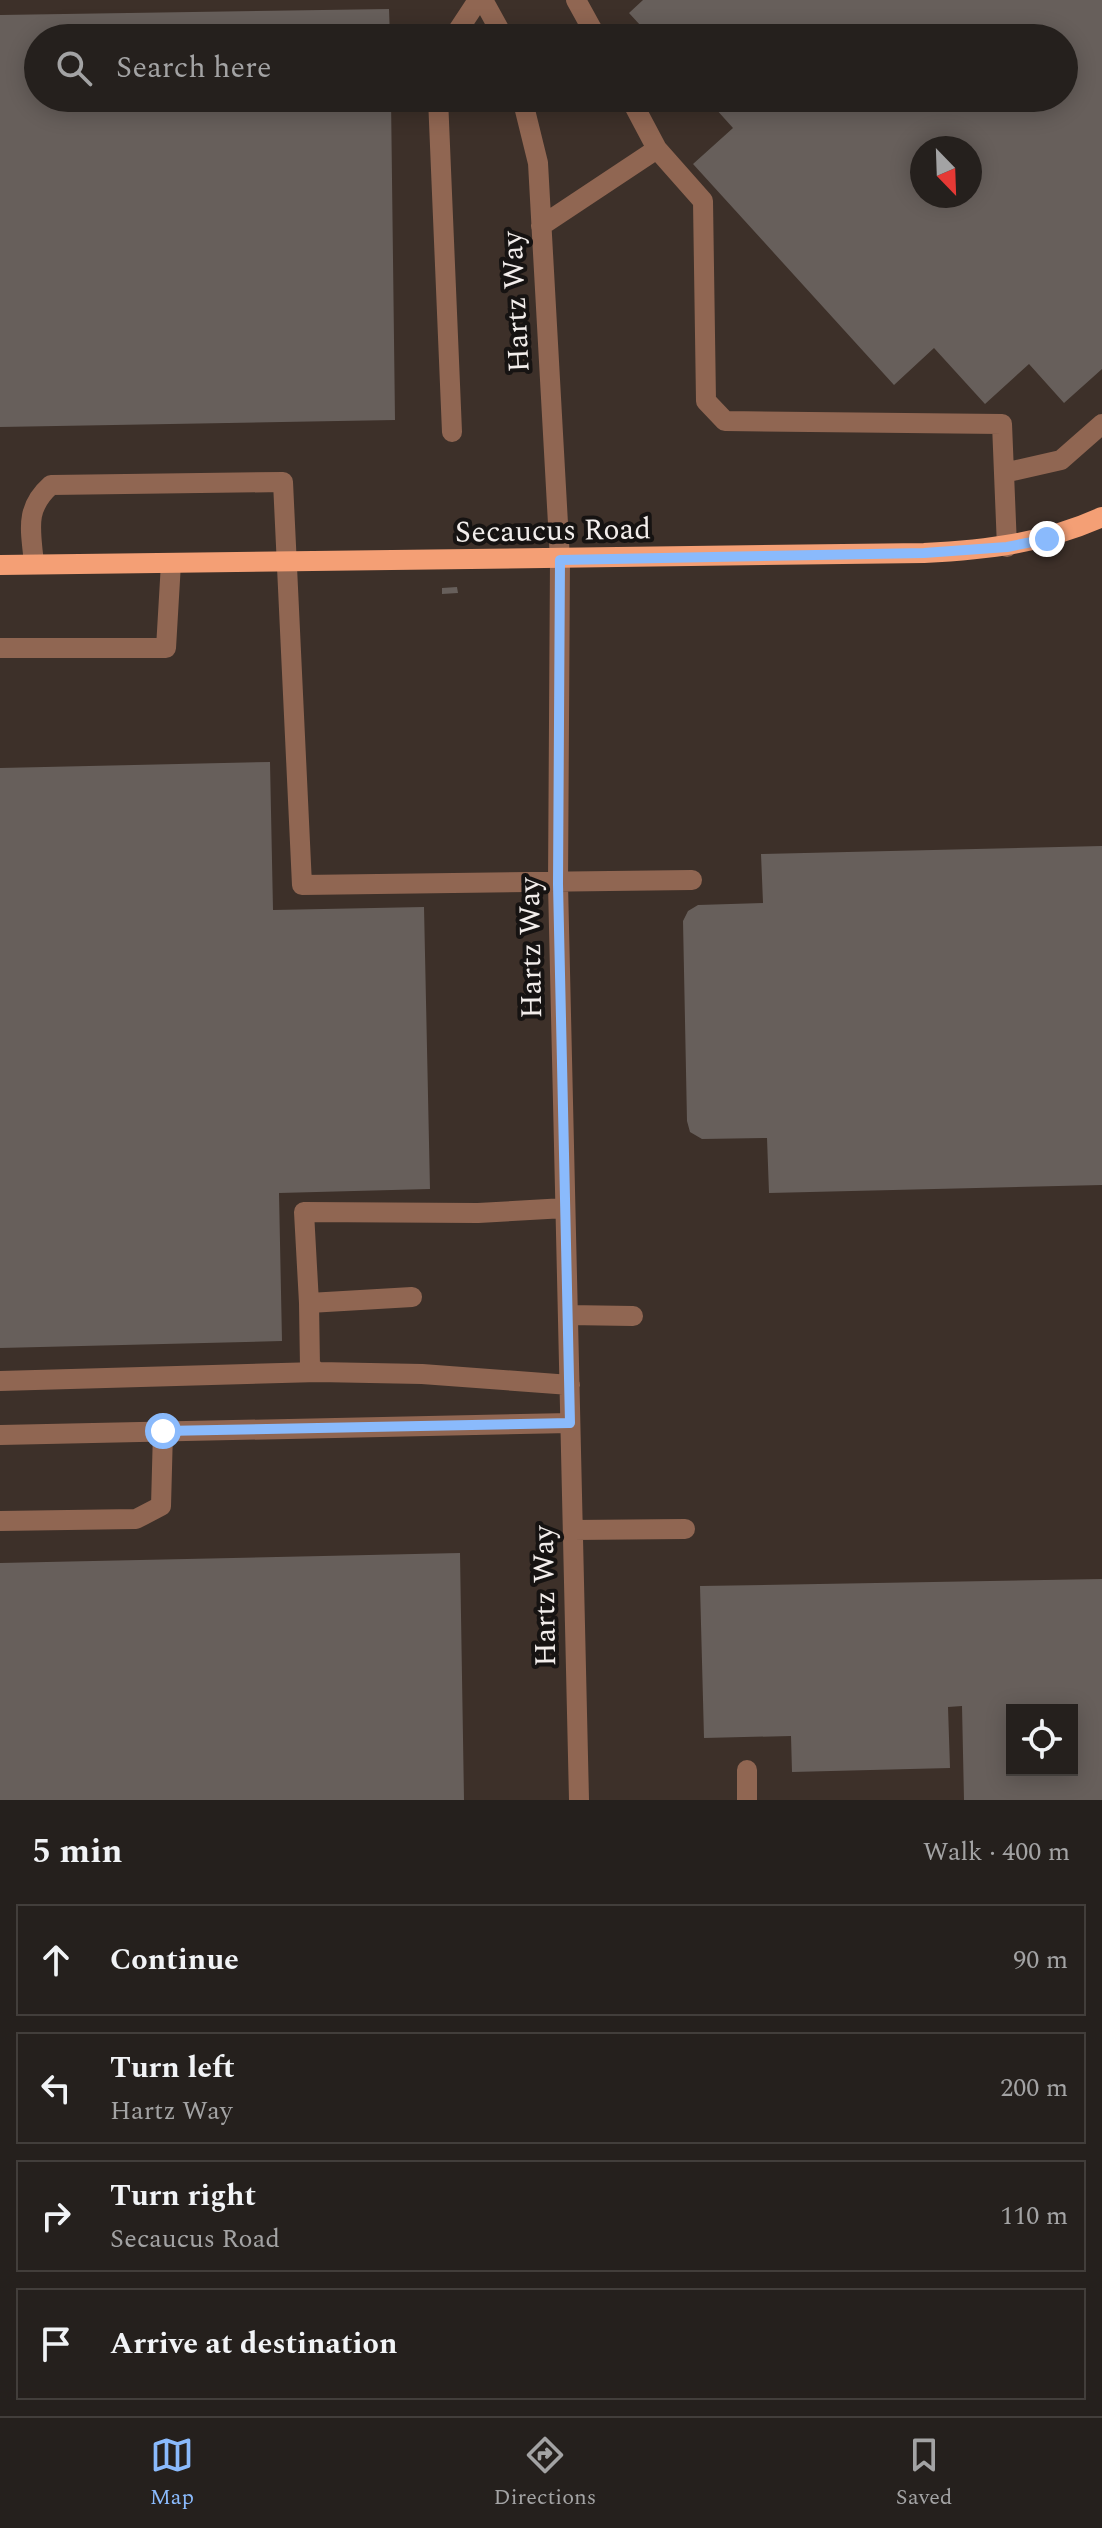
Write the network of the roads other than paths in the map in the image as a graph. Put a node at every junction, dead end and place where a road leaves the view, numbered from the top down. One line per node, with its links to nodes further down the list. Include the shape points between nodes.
1 (481, 0): 3 (street); 4 (street)
2 (576, 0): 5 (street)
3 (463, 24)
4 (496, 24)
5 (589, 24)
6 (439, 112): 12 (street)
7 (525, 112): 10 (street, Hartz Way, via 538,163)
8 (637, 112): 9 (street)
9 (657, 149): 10 (street); 13 (street, via 703,201 706,401 725,421 1002,424)
10 (541, 226): 16 (street, Hartz Way)
11 (1102, 424): 13 (street, via 1061,460)
12 (452, 432)
13 (1004, 473): 15 (street)
14 (1102, 517): 15 (main road, Secaucus Road, via 1047,539)
15 (1007, 547): 16 (main road, Secaucus Road)
16 (560, 560): 17 (main road, Secaucus Road); 23 (street, Hartz Way)
17 (288, 562): 18 (main road, Secaucus Road); 19 (street, via 283,482 51,485 34,500); 23 (street, via 302,885)
18 (171, 563): 19 (main road, Secaucus Road); 21 (street, via 166,648)
19 (34, 564): 20 (main road, Secaucus Road)
20 (0, 565)
21 (0, 648)
22 (692, 880): 23 (street)
23 (558, 884): 24 (street, Hartz Way)
24 (565, 1208): 26 (street, via 304,1212); 27 (street, Hartz Way)
25 (412, 1297): 26 (street)
26 (309, 1303): 29 (street, via 310,1367)
27 (568, 1315): 28 (street); 31 (street, Hartz Way)
28 (633, 1316)
29 (318, 1372): 30 (street); 31 (street)
30 (0, 1381)
31 (570, 1385): 32 (street, Hartz Way)
32 (570, 1423): 33 (street); 37 (street, Hartz Way)
33 (163, 1431): 34 (street); 35 (street, via 161,1506 136,1519)
34 (0, 1435)
35 (0, 1521)
36 (685, 1529): 37 (street)
37 (573, 1530): 39 (street, Hartz Way)
38 (747, 1770): 40 (street)
39 (579, 1800)
40 (747, 1800)

